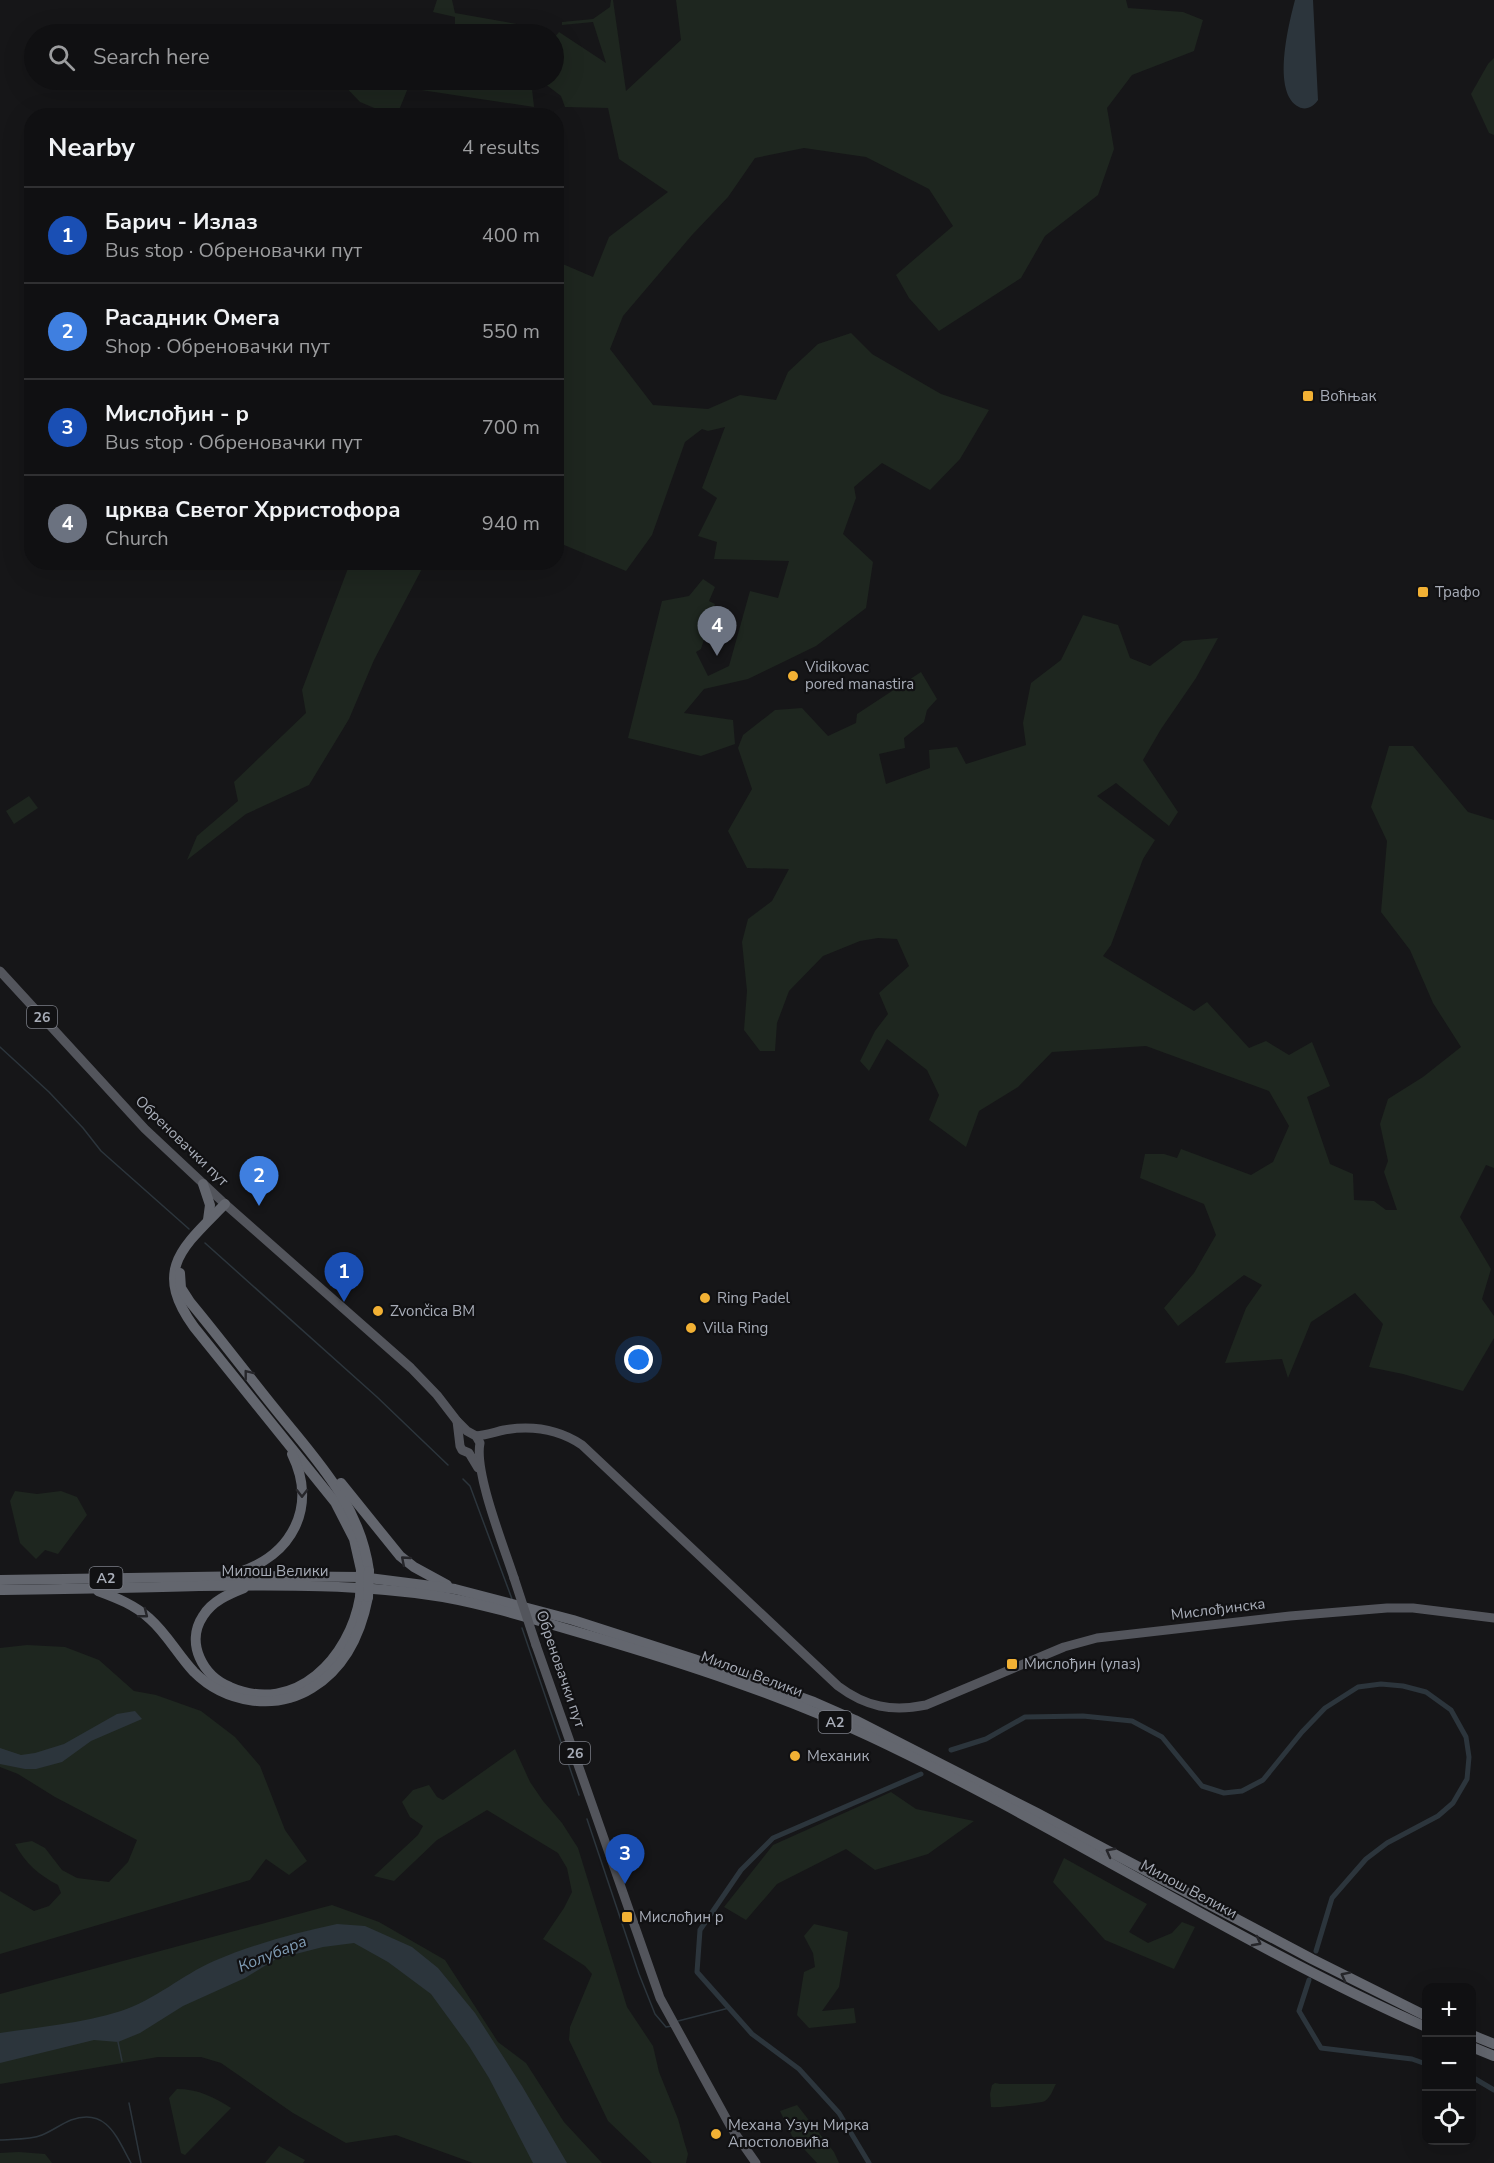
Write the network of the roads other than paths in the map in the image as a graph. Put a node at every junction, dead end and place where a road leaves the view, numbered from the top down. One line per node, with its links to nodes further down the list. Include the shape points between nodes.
1 (0, 971): 2 (main road, Обреновачки пут / 26, via 130,1113)
2 (203, 1184): 3 (main road, Обреновачки пут / 26); 4 (highway, via 210,1205)
3 (228, 1206): 4 (highway); 5 (main road, Обреновачки пут / 26, via 411,1368); 10 (highway, one-way to 3, via 182,1288 180,1274 185,1256)
4 (208, 1221): 8 (highway, via 178,1260 173,1278 176,1298 183,1313)
5 (457, 1422): 7 (main road, Обреновачки пут / 26); 9 (main road, Обреновачки пут / 26)
6 (502, 1430): 7 (main road, Мислођинска); 11 (main road); 20 (main road, Мислођинска, via 544,1429 582,1445 815,1666 856,1698 877,1706 897,1709 926,1705 1064,1647 1097,1638 1387,1608)
7 (473, 1434): 9 (main road); 11 (main road, 26, via 480,1443)
8 (284, 1439): 12 (highway, via 342,1514); 13 (highway, one-way to 13, via 302,1480 303,1501 295,1527 267,1559)
9 (460, 1440): 11 (main road, 26, via 462,1450)
10 (308, 1449): 12 (highway, via 357,1522 365,1545); 17 (highway, one-way to 10, via 400,1556 320,1457)
11 (475, 1450): 27 (main road, Обреновачки пут / 26, bridge, via 536,1645 647,1966 673,2024 732,2129)
12 (365, 1570): 19 (highway, bridge)
13 (225, 1576): 14 (highway, Милош Велики / A2); 17 (highway, Милош Велики / A2, via 361,1578)
14 (0, 1580)
15 (250, 1586): 16 (highway, Милош Велики / A2); 19 (highway, via 208,1609 196,1639 200,1660 212,1676 230,1688 252,1693 291,1690 324,1670 350,1633); 22 (highway, Милош Велики / A2, one-way to 22, via 364,1587 490,1607 647,1653 778,1698 950,1777 1309,1970)
16 (92, 1588): 18 (highway, Милош Велики / A2); 19 (highway, one-way to 19, via 142,1612 213,1687 244,1699 265,1701 307,1691 334,1671 362,1624)
17 (455, 1589): 21 (highway, Милош Велики / A2, one-way to 17, via 844,1715 638,1640)
18 (0, 1590)
19 (364, 1597)
20 (1494, 1618)
21 (1422, 2014)
22 (1422, 2026)
23 (1476, 2037): 24 (highway)
24 (1494, 2044)
25 (1476, 2049): 26 (highway)
26 (1494, 2056)
27 (756, 2163)

